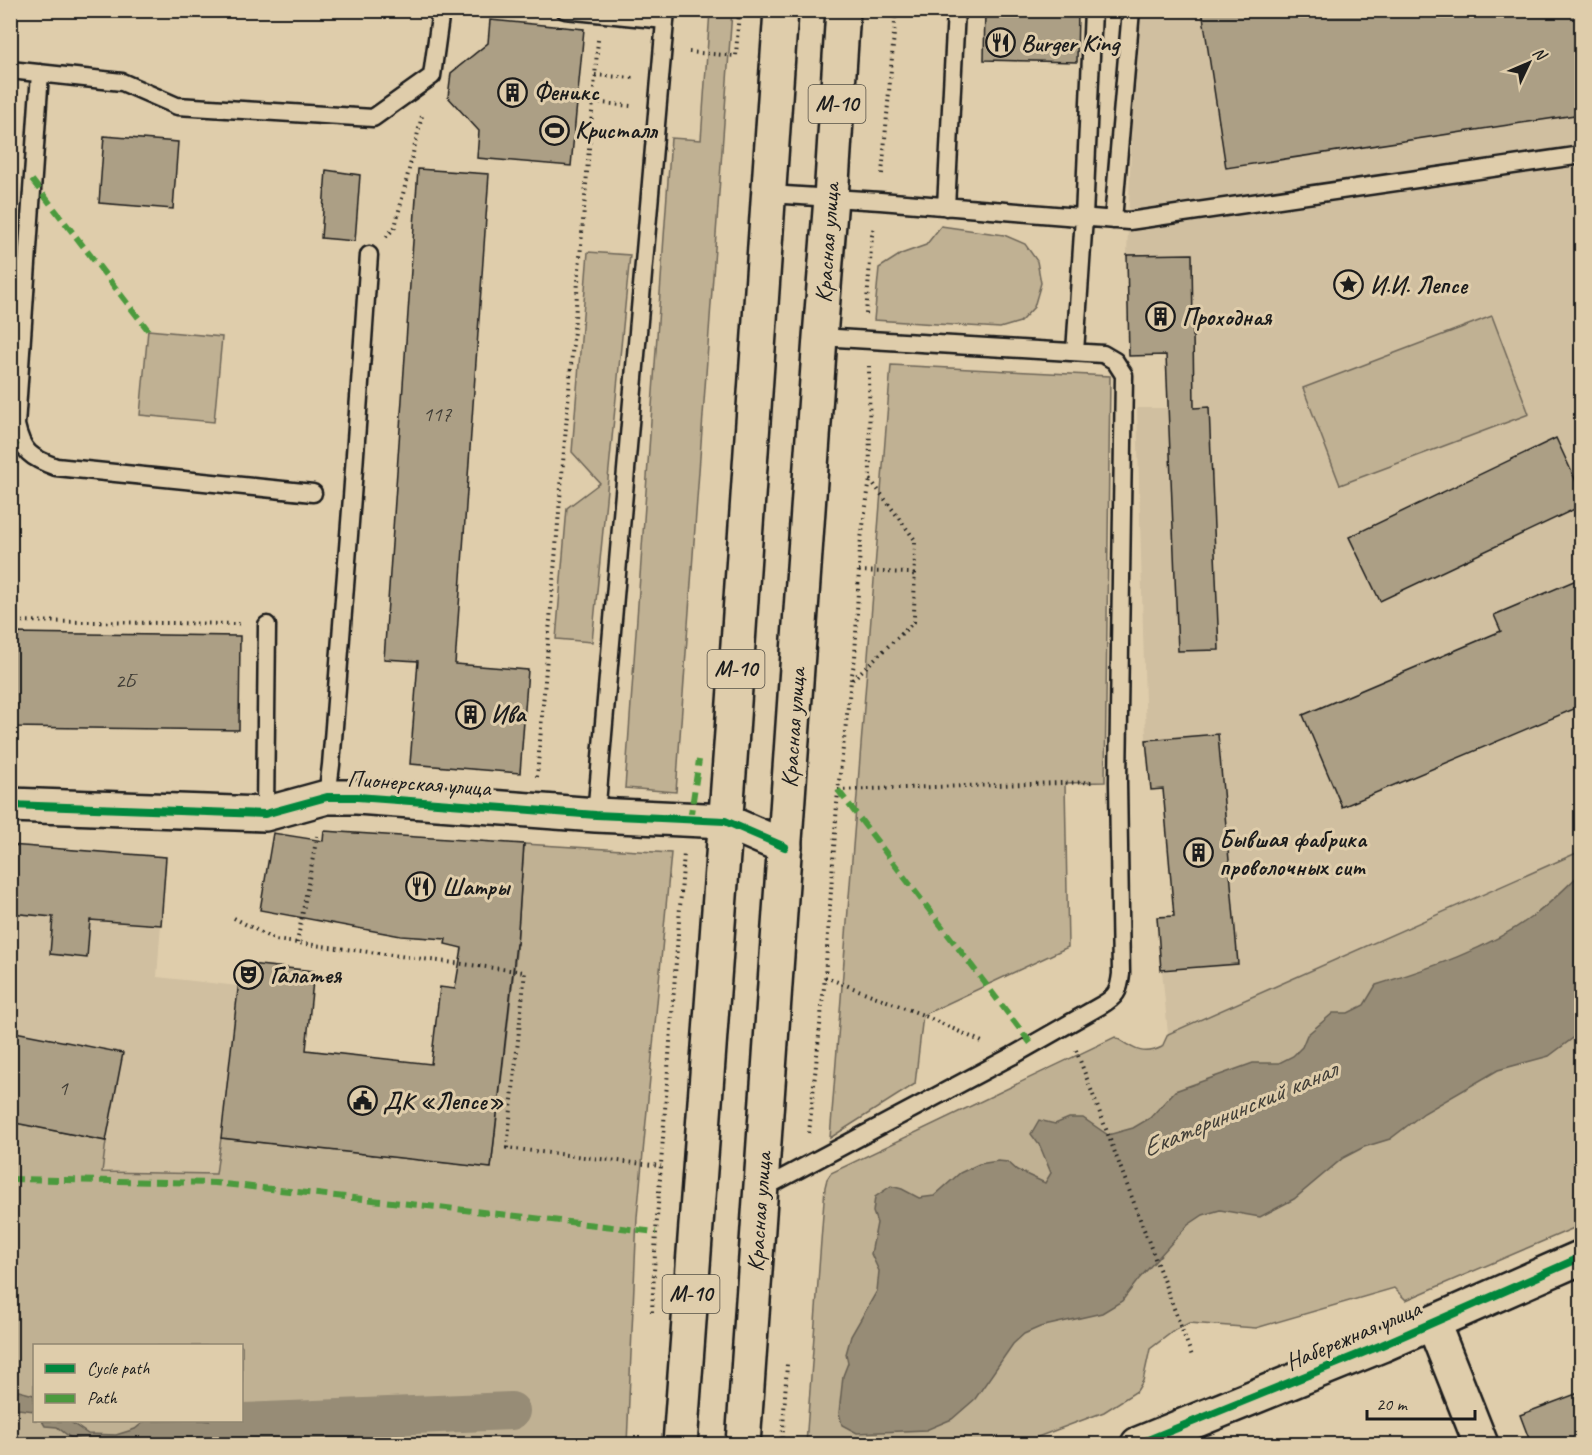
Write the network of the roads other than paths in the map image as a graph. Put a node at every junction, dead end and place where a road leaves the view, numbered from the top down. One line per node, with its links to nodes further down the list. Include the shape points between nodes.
1 (441, 10): 10 (lane, via 432,76 373,118 177,106 122,82)
2 (565, 10): 8 (lane)
3 (781, 10): 12 (main road, М-10)
4 (843, 10): 13 (main road, Красная улица / М-10)
5 (956, 10): 14 (lane)
6 (1093, 10): 15 (lane)
7 (1131, 10): 16 (lane)
8 (666, 15): 25 (lane)
9 (10, 70): 10 (lane)
10 (40, 73): 20 (lane, via 16,425 19,440 39,461 56,467)
11 (1581, 155): 16 (lane, via 1129,221)
12 (769, 194): 13 (lane); 26 (main road, М-10)
13 (831, 198): 14 (lane); 18 (main road, Красная улица / М-10)
14 (946, 207): 15 (lane)
15 (1084, 217): 16 (lane); 19 (lane)
16 (1113, 220)
17 (369, 255): 22 (lane)
18 (820, 337): 19 (lane); 27 (main road, Красная улица / М-10)
19 (1074, 352): 28 (lane, via 1103,354 1119,365 1124,375 1119,987 1113,999)
20 (313, 493)
21 (267, 625): 24 (lane)
22 (327, 797): 24 (main road, Пионерская улица); 25 (main road, Пионерская улица)
23 (10, 805): 24 (main road, Пионерская улица)
24 (265, 814)
25 (596, 815): 26 (main road, Пионерская улица)
26 (725, 821): 27 (main road, Пионерская улица); 31 (main road, М-10)
27 (785, 847): 28 (main road, Красная улица / М-10)
28 (760, 1190): 32 (main road, Красная улица / М-10)
29 (1580, 1263): 30 (main road, Набережная улица)
30 (1432, 1323): 33 (main road, Набережная улица); 34 (main road)
31 (680, 1444)
32 (743, 1444)
33 (1138, 1444)
34 (1481, 1444)

